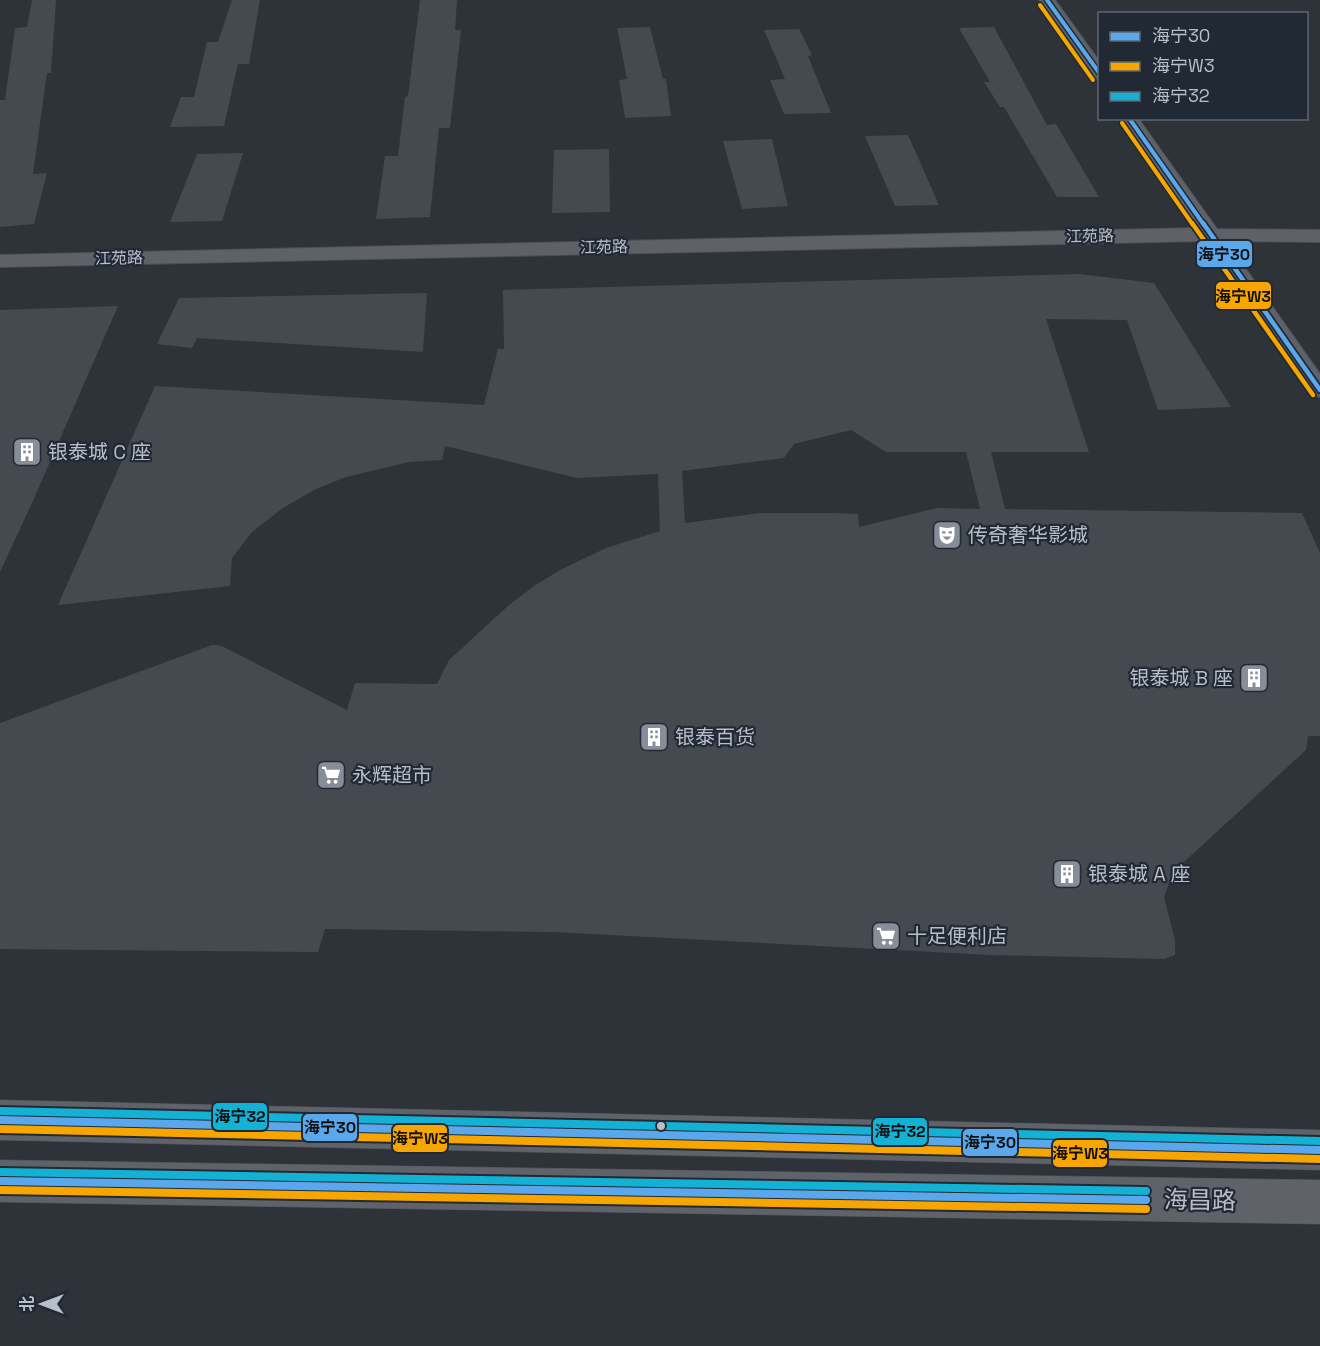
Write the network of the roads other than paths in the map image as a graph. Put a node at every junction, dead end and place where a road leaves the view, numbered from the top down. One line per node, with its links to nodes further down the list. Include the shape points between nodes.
1 (1047, 0): 2 (street)
2 (1098, 72)
3 (1130, 120): 4 (street)
4 (1209, 233): 5 (street, 江苑路, via 1272,238); 6 (street, 江苑路); 7 (street)
5 (1320, 236)
6 (0, 261)
7 (1320, 390)
8 (0, 1120): 9 (main road)
9 (1320, 1150)
10 (0, 1181): 11 (main road, 海昌路)
11 (1320, 1202)

